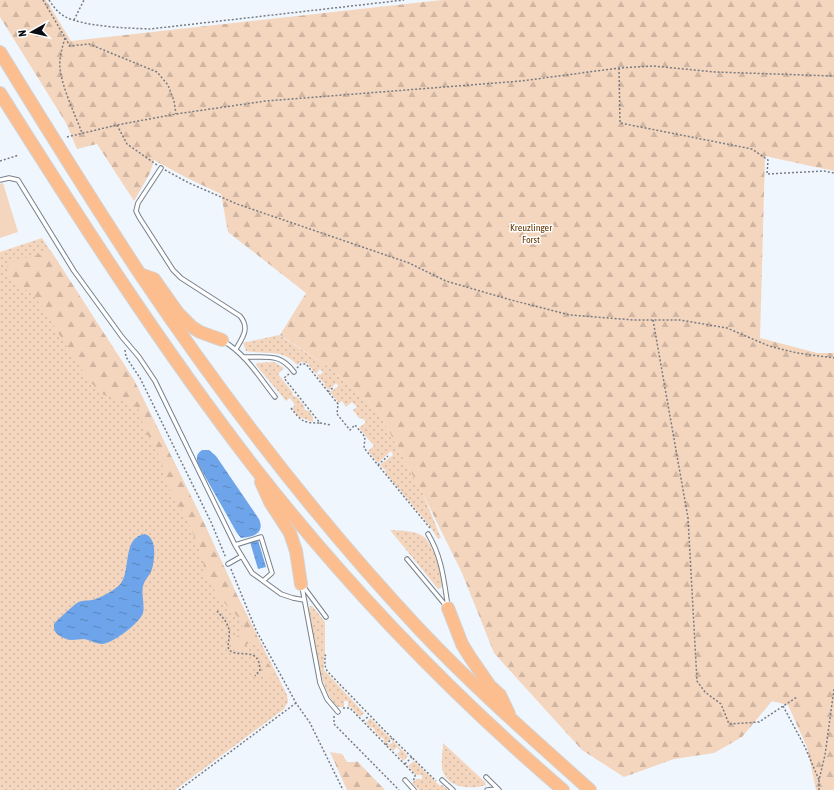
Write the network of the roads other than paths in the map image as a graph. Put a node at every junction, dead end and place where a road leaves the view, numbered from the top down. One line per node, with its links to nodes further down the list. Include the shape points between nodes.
1 (0, 52): 5 (highway)
2 (0, 93): 11 (highway, via 147,318)
3 (161, 168): 7 (lane, via 138,203 136,211 173,270 181,278 240,316 246,329)
4 (0, 180): 13 (lane, via 18,180 74,271 155,381)
5 (140, 274): 6 (highway, via 154,279 178,313 192,327); 23 (highway, via 209,373 305,498 420,630)
6 (222, 340): 7 (lane)
7 (236, 349): 8 (lane)
8 (243, 357): 9 (lane, via 276,358 287,363); 10 (lane)
9 (294, 372)
10 (275, 397)
11 (255, 468): 18 (highway, via 270,502 290,533); 31 (highway, via 357,589 422,658 484,720)
12 (428, 534): 20 (lane, via 440,557)
13 (235, 545): 14 (lane); 17 (lane, via 261,537 272,573)
14 (242, 556): 16 (lane); 17 (lane, via 252,573)
15 (407, 559): 20 (lane)
16 (228, 564)
17 (262, 581): 19 (lane, via 281,594)
18 (302, 584): 19 (lane); 21 (lane)
19 (304, 600): 22 (lane, via 320,683)
20 (448, 608): 23 (highway, via 462,644 482,675 500,695)
21 (326, 617)
22 (337, 711)
23 (514, 722): 32 (highway)
24 (486, 777): 27 (lane)
25 (405, 780): 28 (lane)
26 (442, 780): 29 (lane)
27 (498, 789): 30 (lane)
28 (414, 790)
29 (453, 790)
30 (487, 790)
31 (563, 790)
32 (590, 790)

